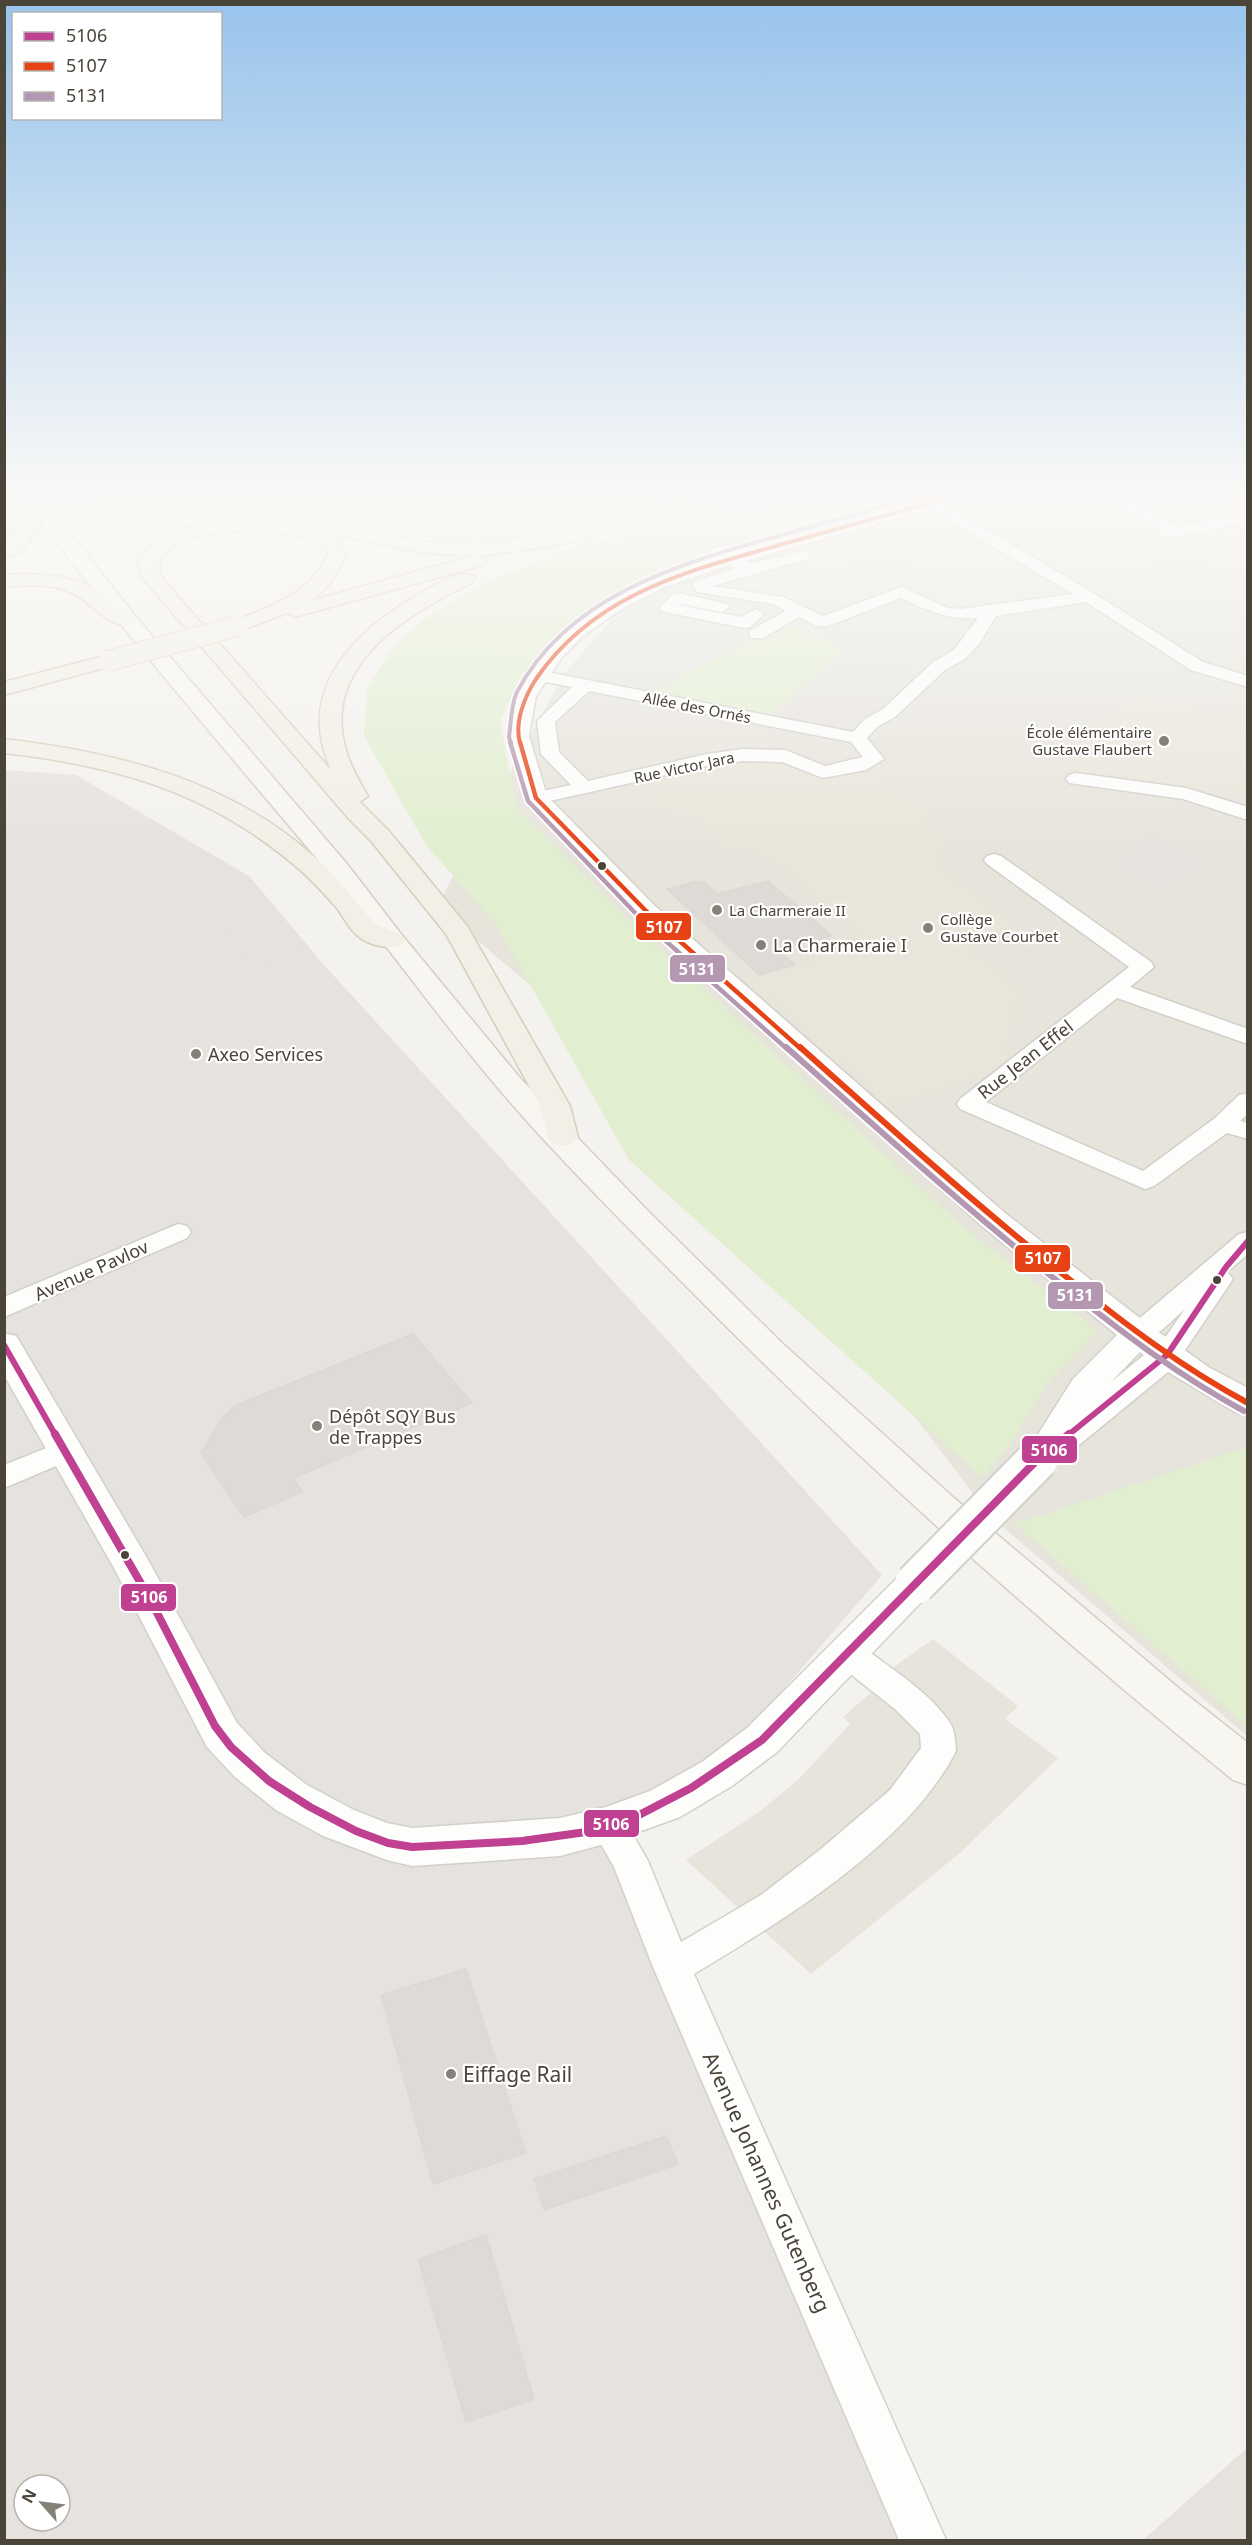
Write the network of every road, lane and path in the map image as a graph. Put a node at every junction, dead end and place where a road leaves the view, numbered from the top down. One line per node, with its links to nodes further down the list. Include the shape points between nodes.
1 (128, 620): 28 (main road, via 338,869)
2 (188, 620): 26 (main road)
3 (252, 620): 10 (main road)
4 (262, 620): 10 (main road)
5 (394, 620): 26 (main road, via 375,633 342,674 330,720 334,749)
6 (594, 620): 16 (street, via 575,633)
7 (782, 620): 11 (street)
8 (985, 620): 14 (street, via 967,647)
9 (1125, 620): 17 (street, via 1197,666)
10 (238, 626): 13 (main road, bridge)
11 (757, 634)
12 (914, 661): 14 (street)
13 (97, 663): 15 (main road); 19 (main road)
14 (939, 666): 20 (street, via 889,714)
15 (4, 672)
16 (537, 675): 18 (street, Allée des Ornés); 24 (street, via 525,696 518,736)
17 (1248, 682)
18 (585, 685): 20 (street, Allée des Ornés); 23 (street, via 546,721 550,754)
19 (4, 688)
20 (857, 730): 23 (street, Rue Victor Jara, via 875,759 868,764 835,771 815,770 785,756 742,755)
21 (4, 746): 28 (main road, via 127,765 175,781 217,802 296,854 370,933)
22 (1076, 780): 25 (street, via 1186,794)
23 (585, 788): 24 (street, Rue Victor Jara)
24 (536, 798): 38 (street, via 646,911 873,1115 994,1220)
25 (1248, 813)
26 (380, 836): 34 (main road, via 458,932 555,1106)
27 (994, 860): 29 (street, via 1143,967)
28 (392, 940): 34 (main road, via 510,1084)
29 (1114, 989): 30 (street); 32 (street, Rue Jean Effel, via 969,1104 1145,1181)
30 (1248, 1037)
31 (1248, 1100): 32 (street, Rue Jean Effel)
32 (1224, 1123): 33 (street)
33 (1248, 1132)
34 (563, 1137): 46 (main road, via 638,1220 770,1351 941,1508)
35 (178, 1232): 37 (street, Avenue Pavlov)
36 (1242, 1246): 38 (street); 40 (street)
37 (4, 1308)
38 (1138, 1334): 40 (street); 43 (street, via 1085,1387)
39 (4, 1344): 42 (street)
40 (1167, 1355): 41 (street); 43 (street)
41 (1248, 1403)
42 (64, 1451): 44 (street); 47 (street, via 151,1600 215,1726 231,1747 269,1781 356,1831 412,1847 560,1837)
43 (1041, 1456): 45 (street, bridge)
44 (4, 1477)
45 (847, 1653): 47 (street, via 762,1740 717,1774 665,1804); 48 (street, via 907,1700 936,1729 939,1751 903,1800 834,1860 774,1906)
46 (1248, 1768)
47 (608, 1825): 48 (street, Avenue Johannes Gutenberg, via 630,1861)
48 (672, 1967): 49 (street, Avenue Johannes Gutenberg)
49 (923, 2541)

